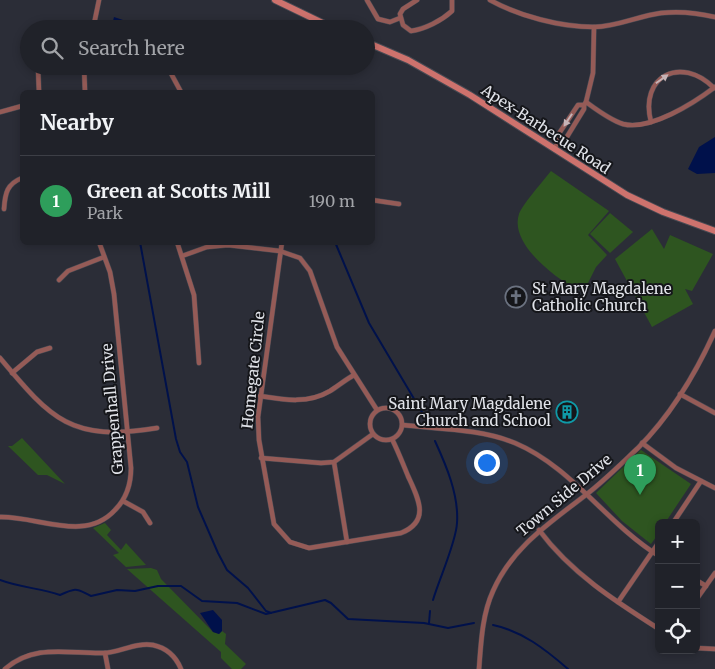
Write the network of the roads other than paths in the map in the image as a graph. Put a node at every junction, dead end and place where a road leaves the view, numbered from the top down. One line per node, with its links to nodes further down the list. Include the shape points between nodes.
1 (99, 0): 9 (street)
2 (275, 0): 10 (street)
3 (367, 0): 8 (street, via 378,19 390,22)
4 (417, 0): 8 (street, via 403,9)
5 (452, 0): 8 (street, via 452,11 419,30 407,29)
6 (490, 0): 11 (street, via 551,21)
7 (715, 17): 11 (street, via 684,12 660,13 625,23)
8 (400, 18)
9 (95, 20)
10 (316, 20)
11 (594, 27): 20 (street, via 593,72)
12 (375, 46): 25 (street, Apex-Barbecue Road, via 433,74)
13 (38, 75): 17 (street)
14 (85, 75): 18 (street)
15 (172, 75): 19 (street)
16 (714, 87): 23 (street); 23 (street, one-way to 16, via 648,112 650,94 663,76 686,71 697,74)
17 (39, 90)
18 (86, 90)
19 (180, 90)
20 (585, 104): 23 (street, via 623,124 636,126); 24 (street, via 565,140); 24 (street, one-way to 24, via 578,105 558,136)
21 (20, 107): 22 (street)
22 (0, 112)
23 (651, 122)
24 (559, 140): 25 (street)
25 (554, 150): 30 (street, Apex-Barbecue Road, via 634,199)
26 (20, 179): 29 (street, via 7,189)
27 (375, 200): 28 (street)
28 (399, 204)
29 (4, 209)
30 (715, 231)
31 (100, 245): 36 (street, Grappenhall Drive)
32 (178, 245): 35 (street)
33 (281, 245): 34 (street, Homegate Circle)
34 (280, 251): 35 (street, via 221,245); 45 (street, via 296,255 308,267 333,340); 47 (street, Homegate Circle)
35 (182, 256): 43 (street, via 196,303)
36 (104, 257): 37 (street, via 68,271); 52 (street, Grappenhall Drive, via 114,294)
37 (59, 280)
38 (715, 331): 39 (street, Town Side Drive)
39 (710, 342): 40 (street); 46 (street, Town Side Drive)
40 (715, 345)
41 (50, 348): 44 (street, via 37,352)
42 (0, 358): 44 (street)
43 (199, 363)
44 (12, 373): 52 (street, via 36,401 62,420 93,431)
45 (354, 375): 47 (street, via 331,391 308,400); 48 (street)
46 (680, 394): 49 (street); 55 (street, Town Side Drive)
47 (260, 396): 56 (street, Homegate Circle, via 258,427)
48 (377, 410): 50 (street, via 396,411); 53 (street, via 370,419)
49 (715, 413)
50 (403, 425): 54 (street); 60 (street, via 490,435 514,443 546,461)
51 (157, 428): 52 (street)
52 (129, 431): 61 (street, Grappenhall Drive, via 131,475)
53 (373, 434): 54 (street, via 382,440); 57 (street)
54 (392, 439): 66 (street, Homegate Circle, via 418,498 419,518 411,528 401,533)
55 (642, 443): 58 (street, via 676,468); 60 (street, Town Side Drive)
56 (262, 458): 57 (street); 66 (street, Homegate Circle, via 271,518 285,538 309,548)
57 (334, 462): 66 (street)
58 (701, 481): 59 (street); 63 (street)
59 (715, 488)
60 (586, 494): 65 (street, Town Side Drive); 68 (street)
61 (123, 501): 62 (street, Grappenhall Drive, via 109,516 85,527); 64 (street, via 143,512)
62 (0, 518)
63 (676, 519)
64 (150, 523)
65 (540, 530): 74 (street, via 578,572); 82 (street, Town Side Drive, via 516,554 493,591 484,618)
66 (347, 542)
67 (655, 548): 68 (street)
68 (652, 552): 69 (street); 74 (street)
69 (655, 554)
70 (715, 574): 72 (street)
71 (700, 582): 72 (street)
72 (706, 586): 73 (street)
73 (700, 594)
74 (618, 602): 75 (street)
75 (655, 626)
76 (700, 648): 77 (street)
77 (715, 649)
78 (105, 653): 79 (street, via 44,651 26,656); 80 (street); 81 (street, via 152,645 171,654)
79 (5, 669)
80 (108, 669)
81 (181, 669)
82 (479, 669)

